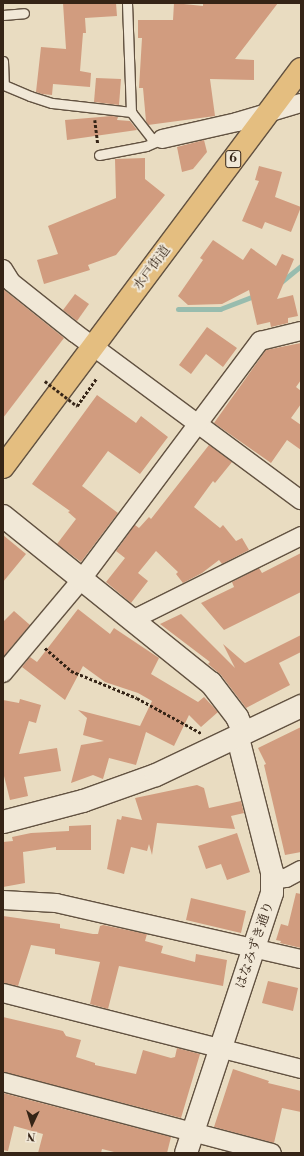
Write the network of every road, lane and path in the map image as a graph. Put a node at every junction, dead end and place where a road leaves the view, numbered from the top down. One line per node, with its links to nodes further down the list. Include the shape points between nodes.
1 (127, 3): 8 (lane)
2 (24, 13): 3 (lane)
3 (3, 15)
4 (3, 61): 7 (lane, via 4,85 52,103)
5 (301, 69): 9 (highway, 水戸街道 / 6)
6 (301, 103): 9 (street)
7 (93, 107): 8 (lane); 11 (path)
8 (131, 112): 10 (lane, via 151,138)
9 (268, 114): 10 (street); 14 (highway, 水戸街道 / 6)
10 (162, 139): 11 (lane, via 146,146)
11 (100, 155)
12 (3, 269): 14 (street, via 11,282)
13 (301, 331): 17 (street, via 260,341)
14 (93, 347): 17 (street); 18 (highway, 水戸街道 / 6)
15 (96, 379): 16 (path, bridge, via 77,406)
16 (45, 381)
17 (198, 425): 19 (street); 22 (street)
18 (3, 467)
19 (301, 500)
20 (3, 516): 22 (street)
21 (301, 536): 23 (street)
22 (81, 580): 23 (street); 24 (street)
23 (132, 620): 27 (street, はなみずき通り, via 210,683 237,717 244,732)
24 (32, 638): 25 (street); 28 (path, via 71,671 137,698 207,736)
25 (3, 673)
26 (301, 706): 27 (street)
27 (240, 735): 28 (street); 31 (street, はなみずき通り, via 238,738)
28 (212, 749): 29 (street, via 116,790)
29 (3, 822)
30 (301, 870): 31 (street, via 286,878)
31 (273, 880): 33 (street, はなみずき通り, via 272,893)
32 (3, 900): 33 (street, via 56,903)
33 (254, 948): 34 (street); 36 (street, はなみずき通り)
34 (301, 959)
35 (3, 993): 36 (street)
36 (220, 1049): 37 (street); 39 (street, はなみずき通り)
37 (301, 1069)
38 (3, 1082): 39 (street)
39 (193, 1132): 40 (street, はなみずき通り); 41 (street)
40 (186, 1153)
41 (272, 1153)

